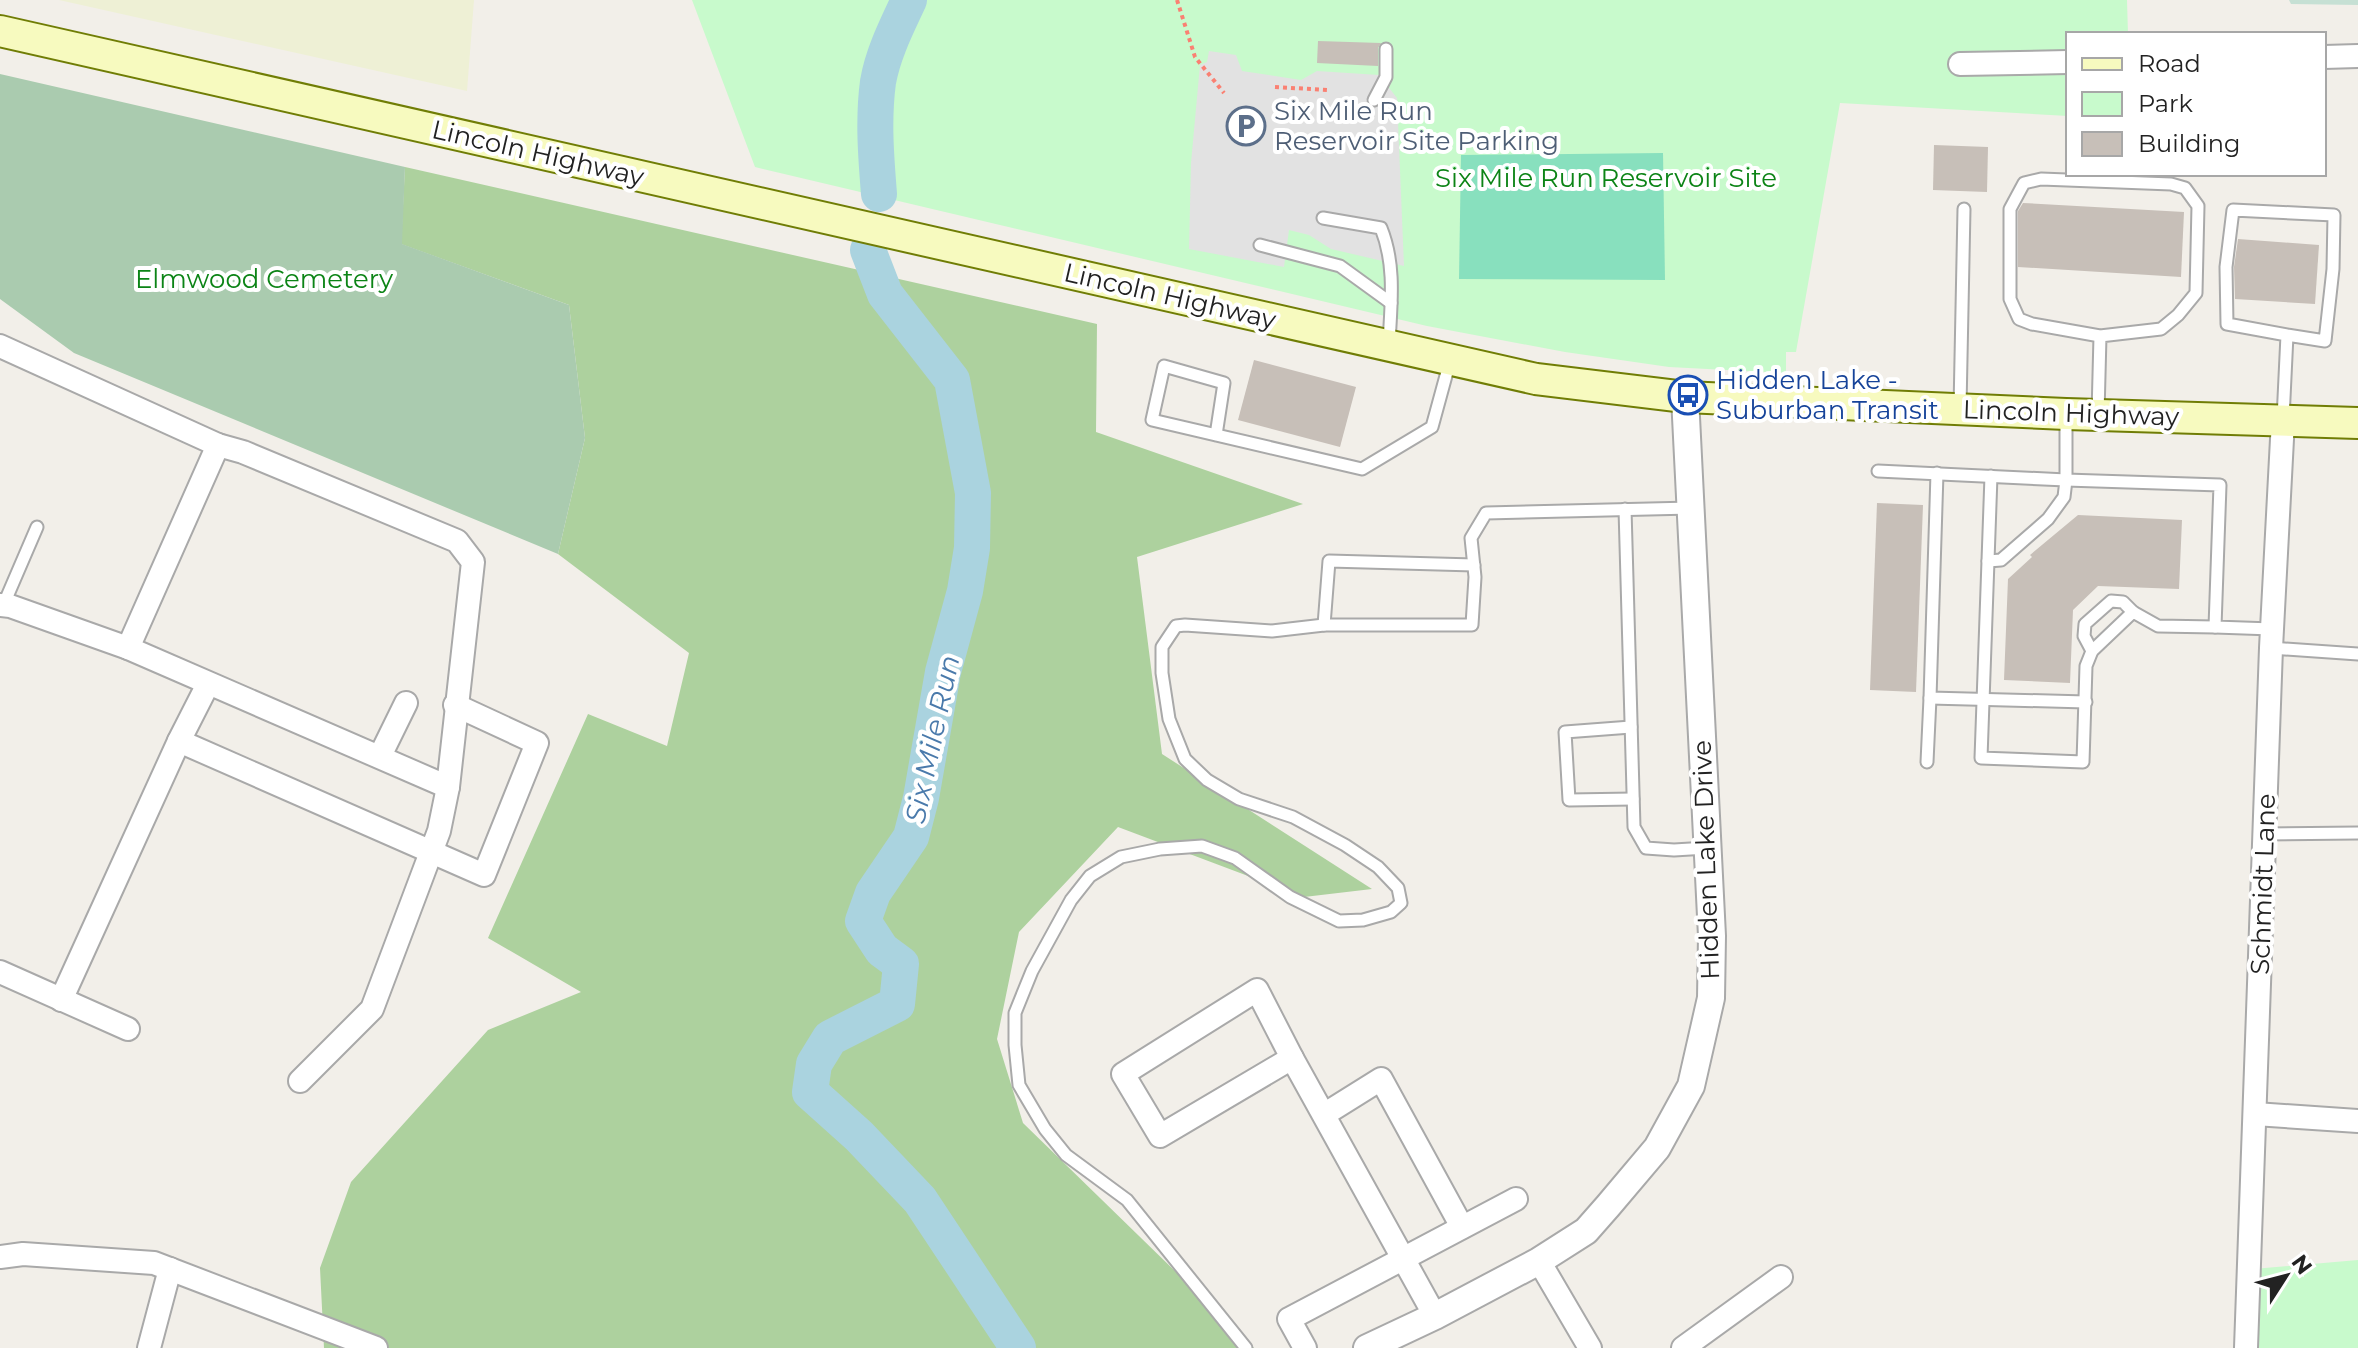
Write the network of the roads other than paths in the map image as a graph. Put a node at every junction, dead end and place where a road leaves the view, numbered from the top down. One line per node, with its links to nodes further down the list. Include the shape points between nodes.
1 (0, 31): 14 (main road, Lincoln Highway)
2 (1386, 49): 7 (lane, via 1386,77)
3 (2358, 56): 4 (street)
4 (2326, 57)
5 (2066, 62): 6 (street)
6 (1960, 64)
7 (1374, 100)
8 (1964, 209): 18 (lane)
9 (1323, 218): 11 (lane, via 1381,228)
10 (1260, 245): 11 (lane, via 1340,266)
11 (1391, 303): 14 (lane)
12 (2287, 335): 12 (lane, via 2227,324 2233,210 2334,215 2325,341); 21 (lane)
13 (2100, 336): 13 (lane, via 2019,319 2010,299 2010,209 2024,183 2041,179 2171,184 2185,188 2198,206 2196,293 2186,307 2161,329); 20 (lane)
14 (1389, 345): 16 (main road, Lincoln Highway)
15 (0, 346): 24 (street)
16 (1450, 360): 17 (main road, Lincoln Highway, via 1536,379); 23 (lane, via 1432,427 1362,469)
17 (1685, 397): 18 (main road, Lincoln Highway); 29 (street, Hidden Lake Drive)
18 (1960, 408): 19 (main road, Lincoln Highway)
19 (2066, 414): 20 (main road, Lincoln Highway); 28 (lane)
20 (2098, 415): 21 (main road, Lincoln Highway)
21 (2283, 420): 22 (main road, Lincoln Highway); 38 (street, Schmidt Lane)
22 (2358, 423)
23 (1216, 435): 23 (lane, via 1152,420 1164,366 1224,383)
24 (218, 445): 39 (street); 47 (street, via 457,541 473,562)
25 (1878, 471): 26 (lane)
26 (1937, 473): 27 (lane); 43 (lane)
27 (1991, 476): 28 (lane); 32 (lane)
28 (2066, 480): 32 (lane, via 2064,497 2048,519 2001,560); 37 (lane, via 2220,485)
29 (1692, 508): 30 (lane); 56 (street, Hidden Lake Drive)
30 (1625, 509): 33 (lane, via 1486,513 1471,538); 48 (lane)
31 (37, 527): 34 (lane)
32 (1988, 561): 44 (lane)
33 (1474, 565): 36 (lane, via 1472,625); 36 (lane, via 1329,561)
34 (2, 606): 39 (street)
35 (2133, 612): 37 (lane, via 2158,626); 40 (lane); 40 (lane, via 2123,602 2111,601 2085,624)
36 (1324, 625): 76 (lane, via 1272,631 1176,626 1162,647 1169,719 1185,759 1207,780 1345,845 1378,867 1398,888 1401,903 1391,912 1339,921 1290,897 1235,858 1202,846 1121,857 1090,876 1071,900 1015,1013 1019,1085 1045,1129 1066,1155 1127,1200)
37 (2215, 627): 38 (lane)
38 (2272, 638): 41 (lane); 55 (street, Schmidt Lane)
39 (128, 648): 42 (street)
40 (2092, 651): 45 (lane, via 2086,666)
41 (2358, 654)
42 (208, 684): 49 (street); 50 (street)
43 (1930, 698): 44 (lane); 51 (lane)
44 (1983, 700): 45 (lane); 45 (lane, via 1981,758 2083,762)
45 (2086, 702)
46 (406, 703): 50 (street)
47 (455, 705): 52 (street); 57 (street, via 537,743 484,875)
48 (1631, 727): 53 (lane); 53 (lane, via 1565,732 1569,800)
49 (179, 741): 57 (street); 59 (street)
50 (380, 756): 52 (street)
51 (1927, 762)
52 (448, 787): 57 (street)
53 (1633, 799): 56 (lane, via 1634,827 1646,848)
54 (2358, 833): 55 (lane)
55 (2264, 834): 64 (street, Schmidt Lane)
56 (1708, 848): 70 (street, Hidden Lake Drive, via 1711,998 1691,1086 1657,1148 1601,1215)
57 (431, 854): 62 (street, via 372,1009)
58 (0, 972): 59 (street)
59 (61, 1000): 60 (street)
60 (128, 1029)
61 (1292, 1058): 61 (street, via 1257,990 1123,1074 1160,1136); 63 (street)
62 (300, 1081)
63 (1325, 1114): 67 (street, via 1381,1079); 69 (street)
64 (2255, 1114): 65 (street); 81 (street, Schmidt Lane)
65 (2358, 1121)
66 (1516, 1199): 67 (street)
67 (1462, 1227): 69 (street)
68 (0, 1257): 71 (street, via 154,1263)
69 (1404, 1258): 73 (street); 77 (street, via 1289,1319)
70 (1539, 1261): 73 (street, Hidden Lake Drive); 79 (street)
71 (170, 1269): 74 (street); 75 (street)
72 (1781, 1277): 80 (street)
73 (1435, 1316): 78 (street, Hidden Lake Drive)
74 (149, 1348)
75 (376, 1348)
76 (1246, 1348)
77 (1305, 1348)
78 (1367, 1348)
79 (1590, 1348)
80 (1683, 1348)
81 (2246, 1348)

